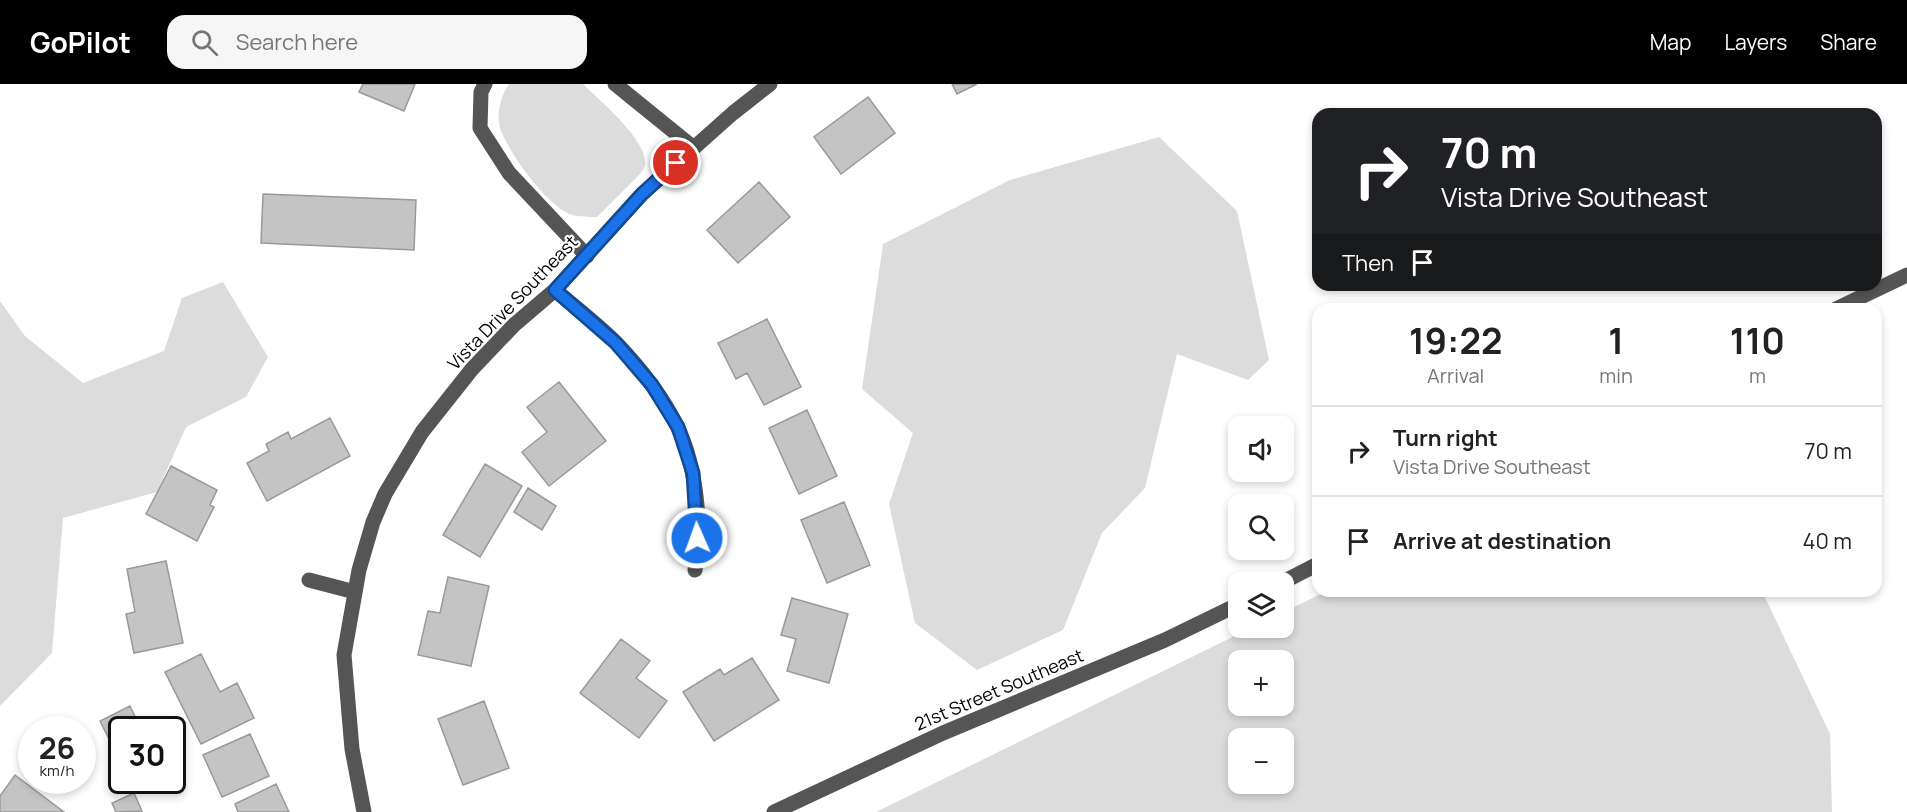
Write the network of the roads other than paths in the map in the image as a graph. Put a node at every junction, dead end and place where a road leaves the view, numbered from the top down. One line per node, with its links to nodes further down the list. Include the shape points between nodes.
1 (485, 84): 5 (street, via 481,92 480,128 509,173)
2 (615, 84): 4 (street)
3 (770, 84): 4 (street, Vista Drive Southeast)
4 (694, 148): 5 (street, Vista Drive Southeast, via 642,194)
5 (587, 256): 8 (street, Vista Drive Southeast)
6 (1907, 275): 7 (street)
7 (1882, 287)
8 (555, 290): 12 (street, via 616,343 652,385 678,427 693,473); 15 (street, Vista Drive Southeast, via 472,369 422,432 385,494 370,531)
9 (1874, 291): 10 (street)
10 (1849, 303)
11 (1312, 567): 13 (street)
12 (695, 570)
13 (1294, 576)
14 (309, 580): 15 (street)
15 (354, 592): 17 (street, Vista Drive Southeast, via 344,655 352,749)
16 (1228, 609): 18 (street, 21st Street Southeast, via 1066,683 943,733)
17 (364, 812)
18 (774, 812)

